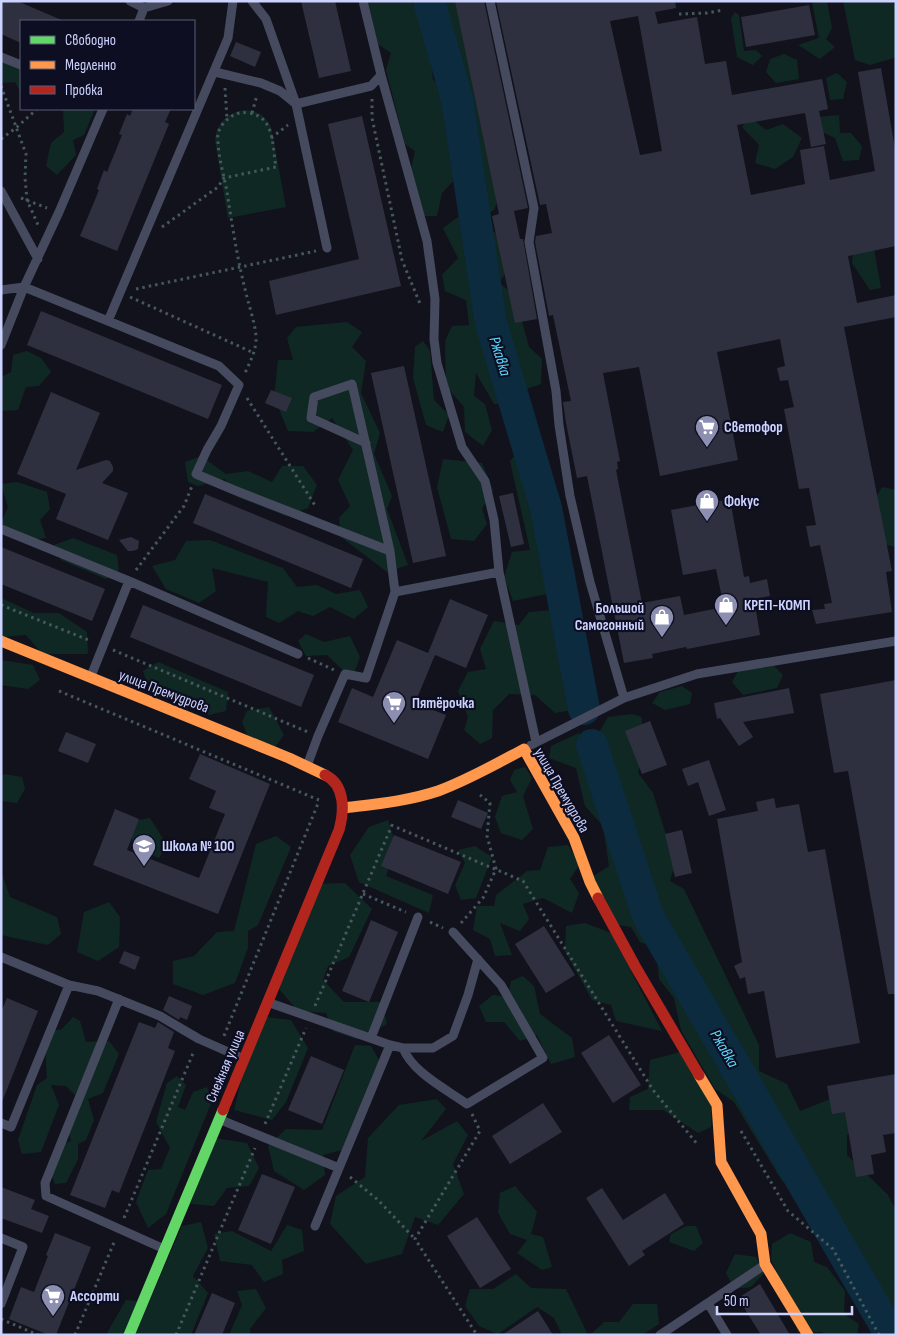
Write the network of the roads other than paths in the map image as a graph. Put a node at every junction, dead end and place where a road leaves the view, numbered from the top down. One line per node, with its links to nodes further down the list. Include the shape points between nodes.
1 (130, 1): 7 (lane)
2 (168, 1): 7 (lane)
3 (233, 1): 11 (lane, via 228,38)
4 (252, 1): 13 (lane, via 266,19)
5 (363, 1): 12 (lane)
6 (490, 1): 32 (lane, via 534,208 529,242 556,392 570,496 590,582)
7 (144, 8): 8 (lane)
8 (139, 20)
9 (1, 57): 10 (lane)
10 (20, 65)
11 (214, 72): 13 (lane, via 261,83 280,91); 20 (lane)
12 (381, 75): 13 (lane, via 371,86); 25 (lane, via 428,241 438,363 462,447 485,481 494,520)
13 (296, 104): 16 (lane)
14 (103, 110): 17 (lane)
15 (1, 190): 17 (lane)
16 (327, 248)
17 (38, 259): 18 (lane)
18 (24, 287): 19 (lane); 20 (lane); 21 (lane)
19 (1, 290)
20 (108, 321): 24 (lane, via 219,366 239,385 196,474)
21 (1, 346)
22 (366, 443): 22 (lane, via 311,418 314,397 352,384); 24 (lane)
23 (1, 529): 26 (lane)
24 (390, 551): 27 (lane)
25 (500, 572): 27 (lane); 33 (lane)
26 (128, 581): 30 (lane); 31 (lane)
27 (395, 592): 35 (lane, via 366,678 345,674)
28 (1, 641): 31 (street, улица Премудрова)
29 (896, 641): 32 (lane, via 697,674)
30 (298, 654)
31 (90, 678): 35 (street, улица Премудрова)
32 (624, 698): 33 (lane)
33 (536, 742): 34 (lane)
34 (524, 749): 36 (street, улица Премудрова, via 476,775 424,795); 54 (street, улица Премудрова, via 574,838 590,882 635,966 717,1105 722,1162 761,1234)
35 (307, 766): 36 (street, улица Премудрова, via 329,778 339,790)
36 (344, 808): 43 (street, Снежная улица, via 339,830)
37 (418, 917): 44 (lane)
38 (453, 932): 40 (lane)
39 (1, 957): 41 (lane)
40 (478, 959): 46 (lane, via 453,1036 433,1048); 46 (lane, via 501,985 542,1058 467,1104 419,1070 406,1058)
41 (69, 985): 42 (lane); 49 (lane, via 11,1127)
42 (119, 999): 47 (lane); 53 (lane, via 45,1183 46,1196)
43 (268, 1002): 44 (lane); 47 (street, Снежная улица)
44 (371, 1038): 45 (lane)
45 (390, 1045): 46 (lane); 50 (lane)
46 (403, 1048)
47 (244, 1059): 48 (street, Снежная улица)
48 (219, 1119): 50 (lane); 53 (street, Снежная улица)
49 (1, 1123)
50 (340, 1168): 51 (lane)
51 (315, 1226)
52 (1, 1238): 56 (lane, via 23,1247)
53 (165, 1249): 57 (street, Снежная улица)
54 (765, 1264): 55 (lane); 60 (street, улица Премудрова)
55 (708, 1303): 58 (lane); 59 (lane)
56 (1, 1304)
57 (129, 1335)
58 (660, 1335)
59 (727, 1335)
60 (808, 1335)

